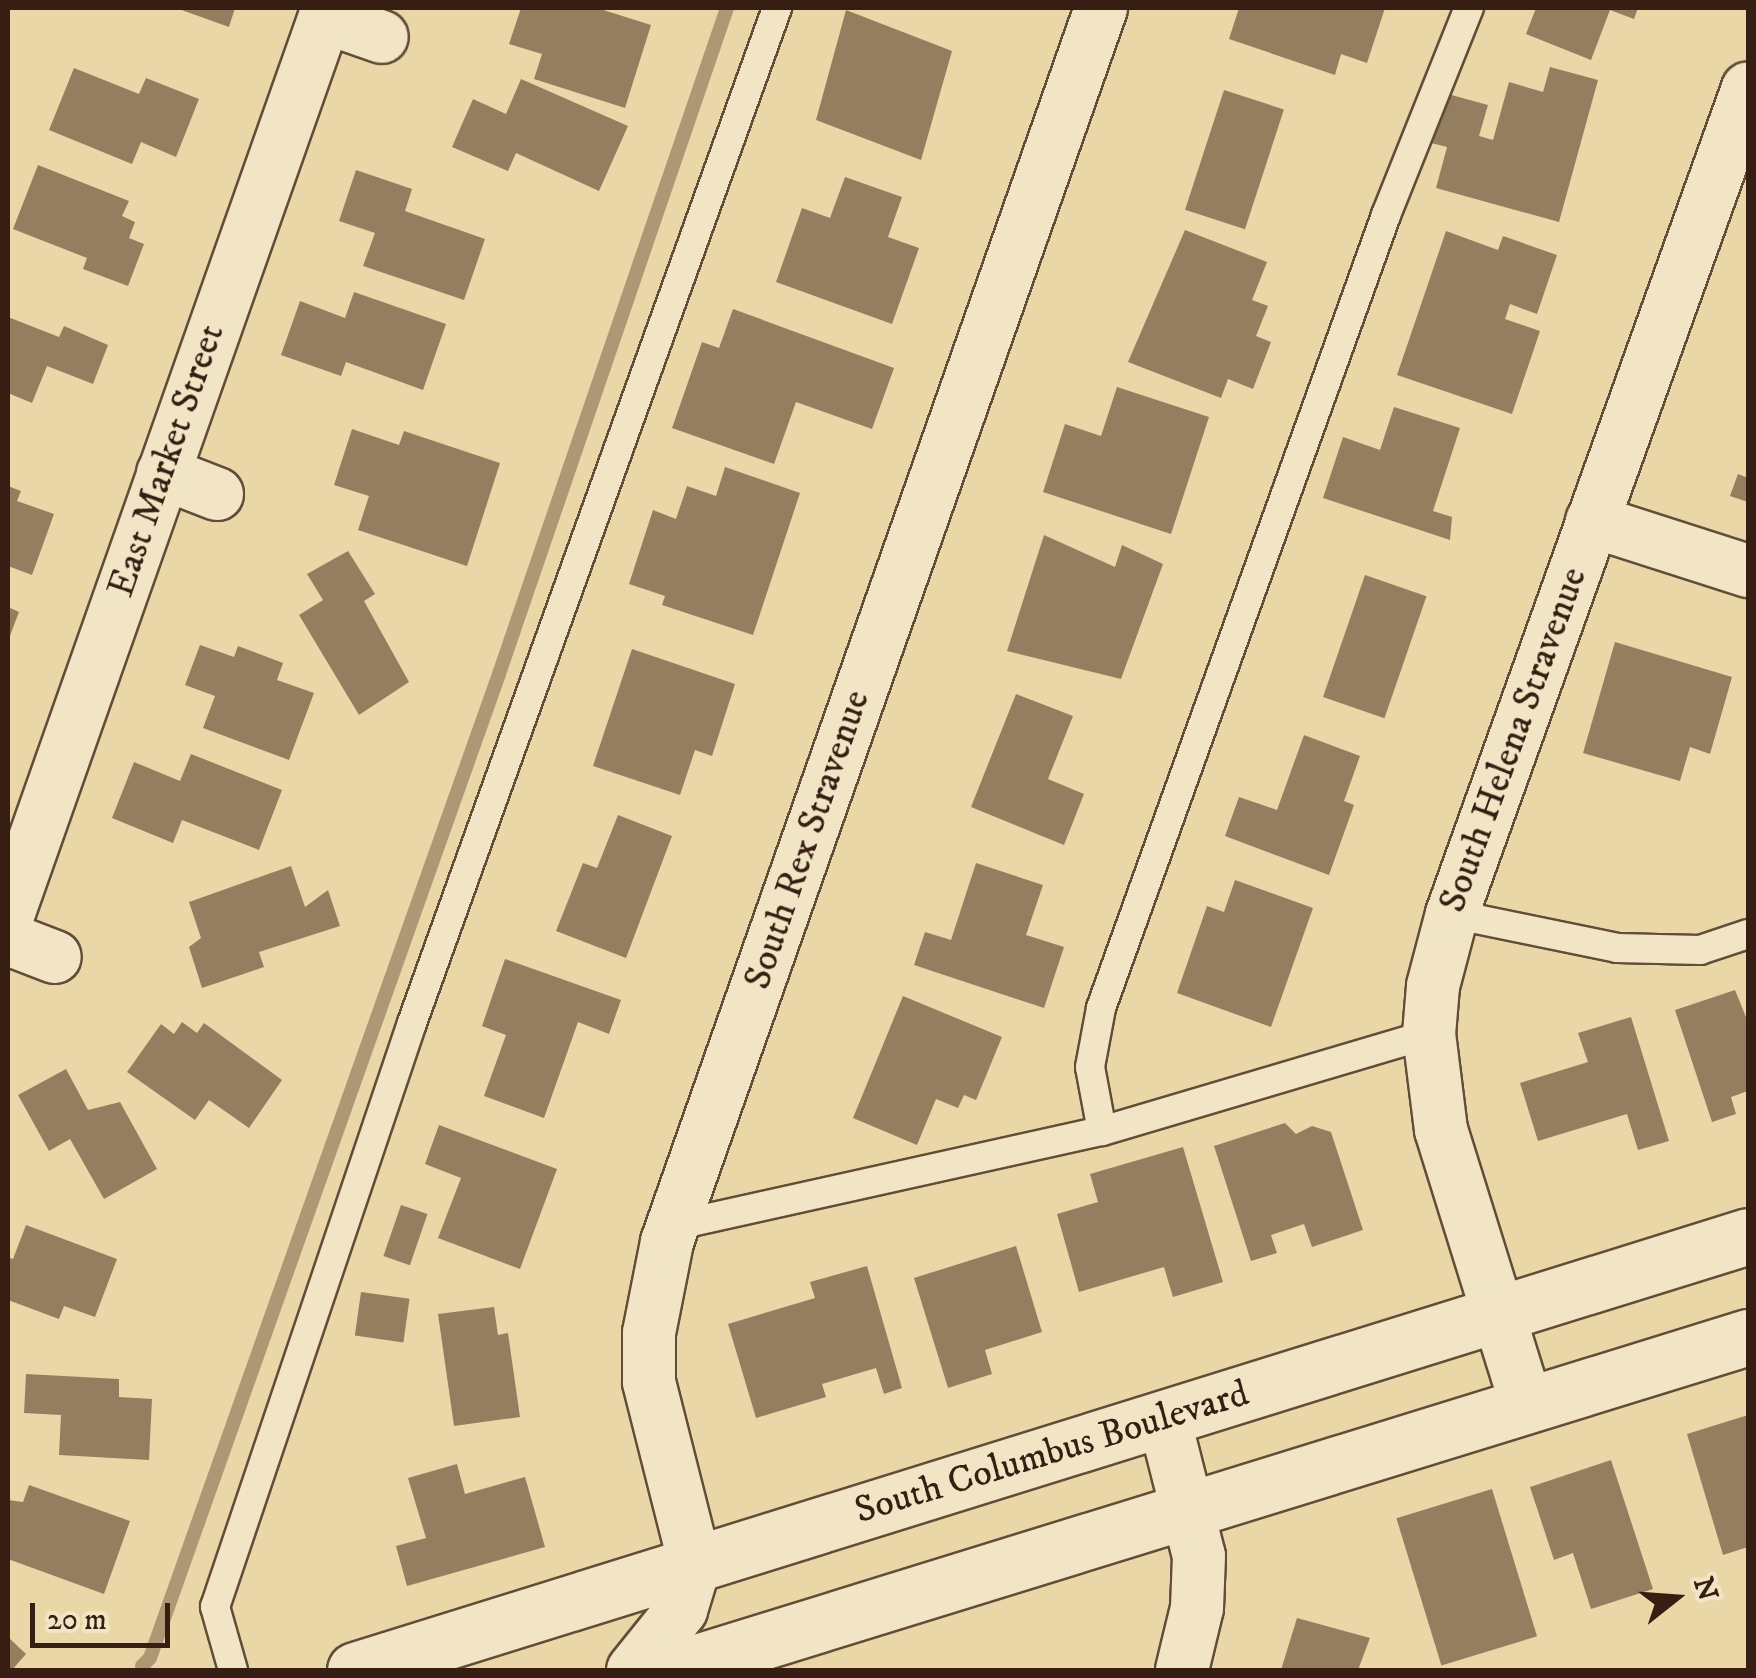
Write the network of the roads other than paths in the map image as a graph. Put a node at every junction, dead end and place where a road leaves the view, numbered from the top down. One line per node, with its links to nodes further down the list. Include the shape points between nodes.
1 (778, 8): 24 (lane, via 412,1023 215,1606)
2 (1100, 8): 16 (street, South Rex Stravenue)
3 (1469, 8): 15 (lane, via 1386,216 1101,1008 1090,1067)
4 (327, 12): 5 (street); 7 (street, East Market Street)
5 (382, 36)
6 (1748, 88): 9 (street, South Helena Stravenue)
7 (163, 472): 8 (street); 12 (street, East Market Street)
8 (217, 494)
9 (1592, 521): 10 (street); 11 (street, South Helena Stravenue)
10 (1748, 571)
11 (1452, 914): 13 (lane, via 1617,948 1700,950); 14 (street, South Helena Stravenue)
12 (8, 915)
13 (1748, 934)
14 (1429, 1034): 15 (lane); 18 (street, South Helena Stravenue, via 1441,1130)
15 (1102, 1131): 16 (lane)
16 (672, 1226): 23 (street, South Rex Stravenue, via 655,1287 649,1382)
17 (1748, 1236): 18 (street, South Columbus Boulevard)
18 (1499, 1314): 20 (street, South Helena Stravenue); 21 (street, South Columbus Boulevard)
19 (1748, 1337): 20 (street)
20 (1527, 1406): 22 (street)
21 (1164, 1418): 22 (street); 23 (street, South Columbus Boulevard)
22 (1191, 1510): 27 (street); 28 (street, via 1198,1608)
23 (695, 1564): 25 (street, South Columbus Boulevard); 26 (street, via 681,1610)
24 (233, 1670)
25 (355, 1670)
26 (633, 1670)
27 (671, 1670)
28 (1182, 1670)

